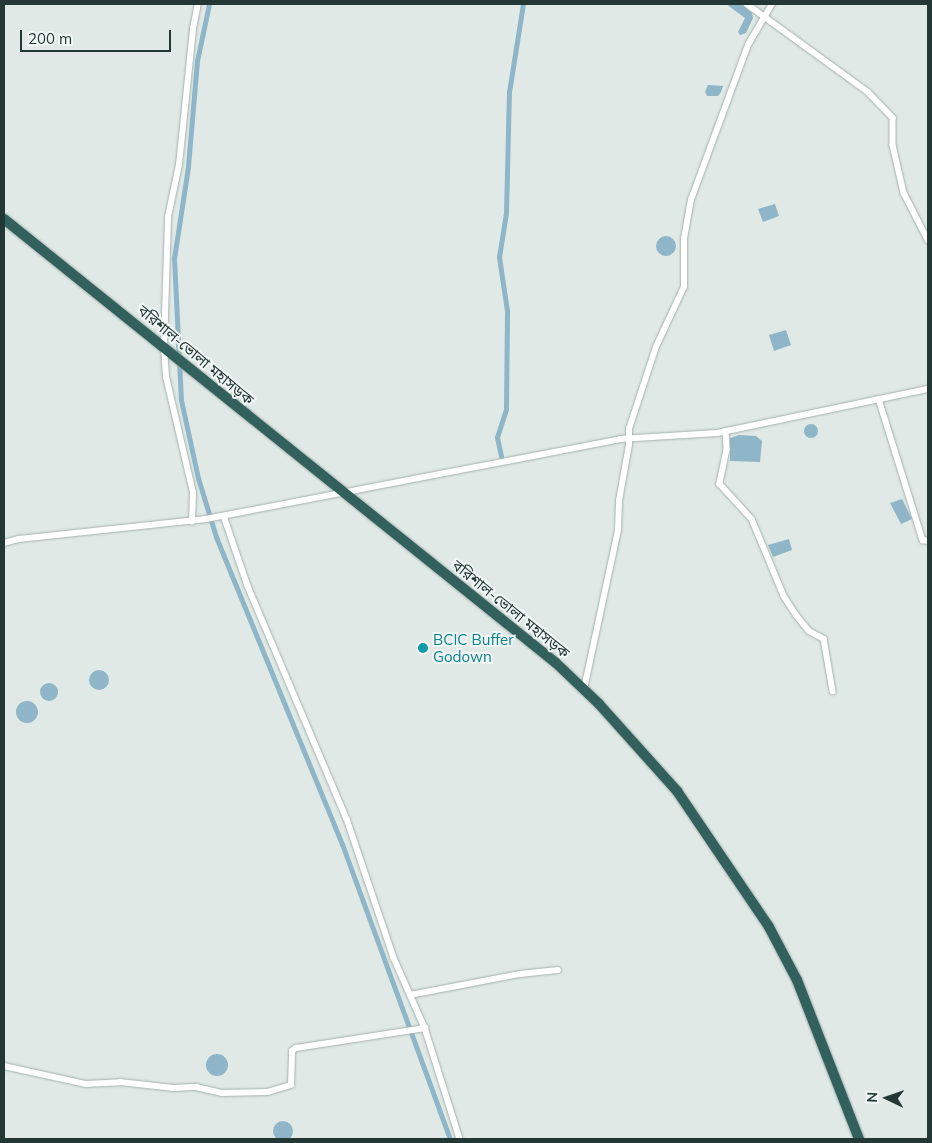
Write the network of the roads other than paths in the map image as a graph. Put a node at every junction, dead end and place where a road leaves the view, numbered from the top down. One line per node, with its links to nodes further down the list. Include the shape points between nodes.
1 (198, 4): 7 (street, via 192,29 179,165 168,217)
2 (747, 4): 4 (street)
3 (772, 4): 4 (street)
4 (763, 16): 6 (street, via 868,92 893,118 893,145 904,193); 11 (street, via 748,44 691,200 684,239 684,287 652,356 634,407)
5 (4, 219): 7 (highway, বরিশাল-ভোলা মহাসড়ক)
6 (928, 240)
7 (165, 348): 12 (highway, বরিশাল-ভোলা মহাসড়ক); 14 (street, via 166,377 193,493)
8 (928, 389): 9 (street)
9 (879, 399): 10 (street); 15 (street, via 923,540)
10 (726, 432): 11 (street); 18 (street, via 727,450 720,484 752,519 784,596 797,616 809,632 824,639)
11 (629, 439): 12 (street); 17 (street, via 618,501 618,530)
12 (341, 492): 13 (street); 17 (highway, বরিশাল-ভোলা মহাসড়ক)
13 (222, 516): 14 (street); 20 (street, via 248,586 348,819 394,958)
14 (192, 522): 16 (street)
15 (928, 541)
16 (4, 543)
17 (584, 689): 24 (highway, বরিশাল-ভোলা মহাসড়ক, via 677,791 769,927 797,980)
18 (833, 691)
19 (558, 970): 20 (street)
20 (410, 994): 21 (street)
21 (422, 1028): 22 (street, via 296,1048 292,1051 291,1085 268,1092 222,1092 120,1082 86,1084); 23 (street)
22 (4, 1066)
23 (460, 1139)
24 (859, 1139)

